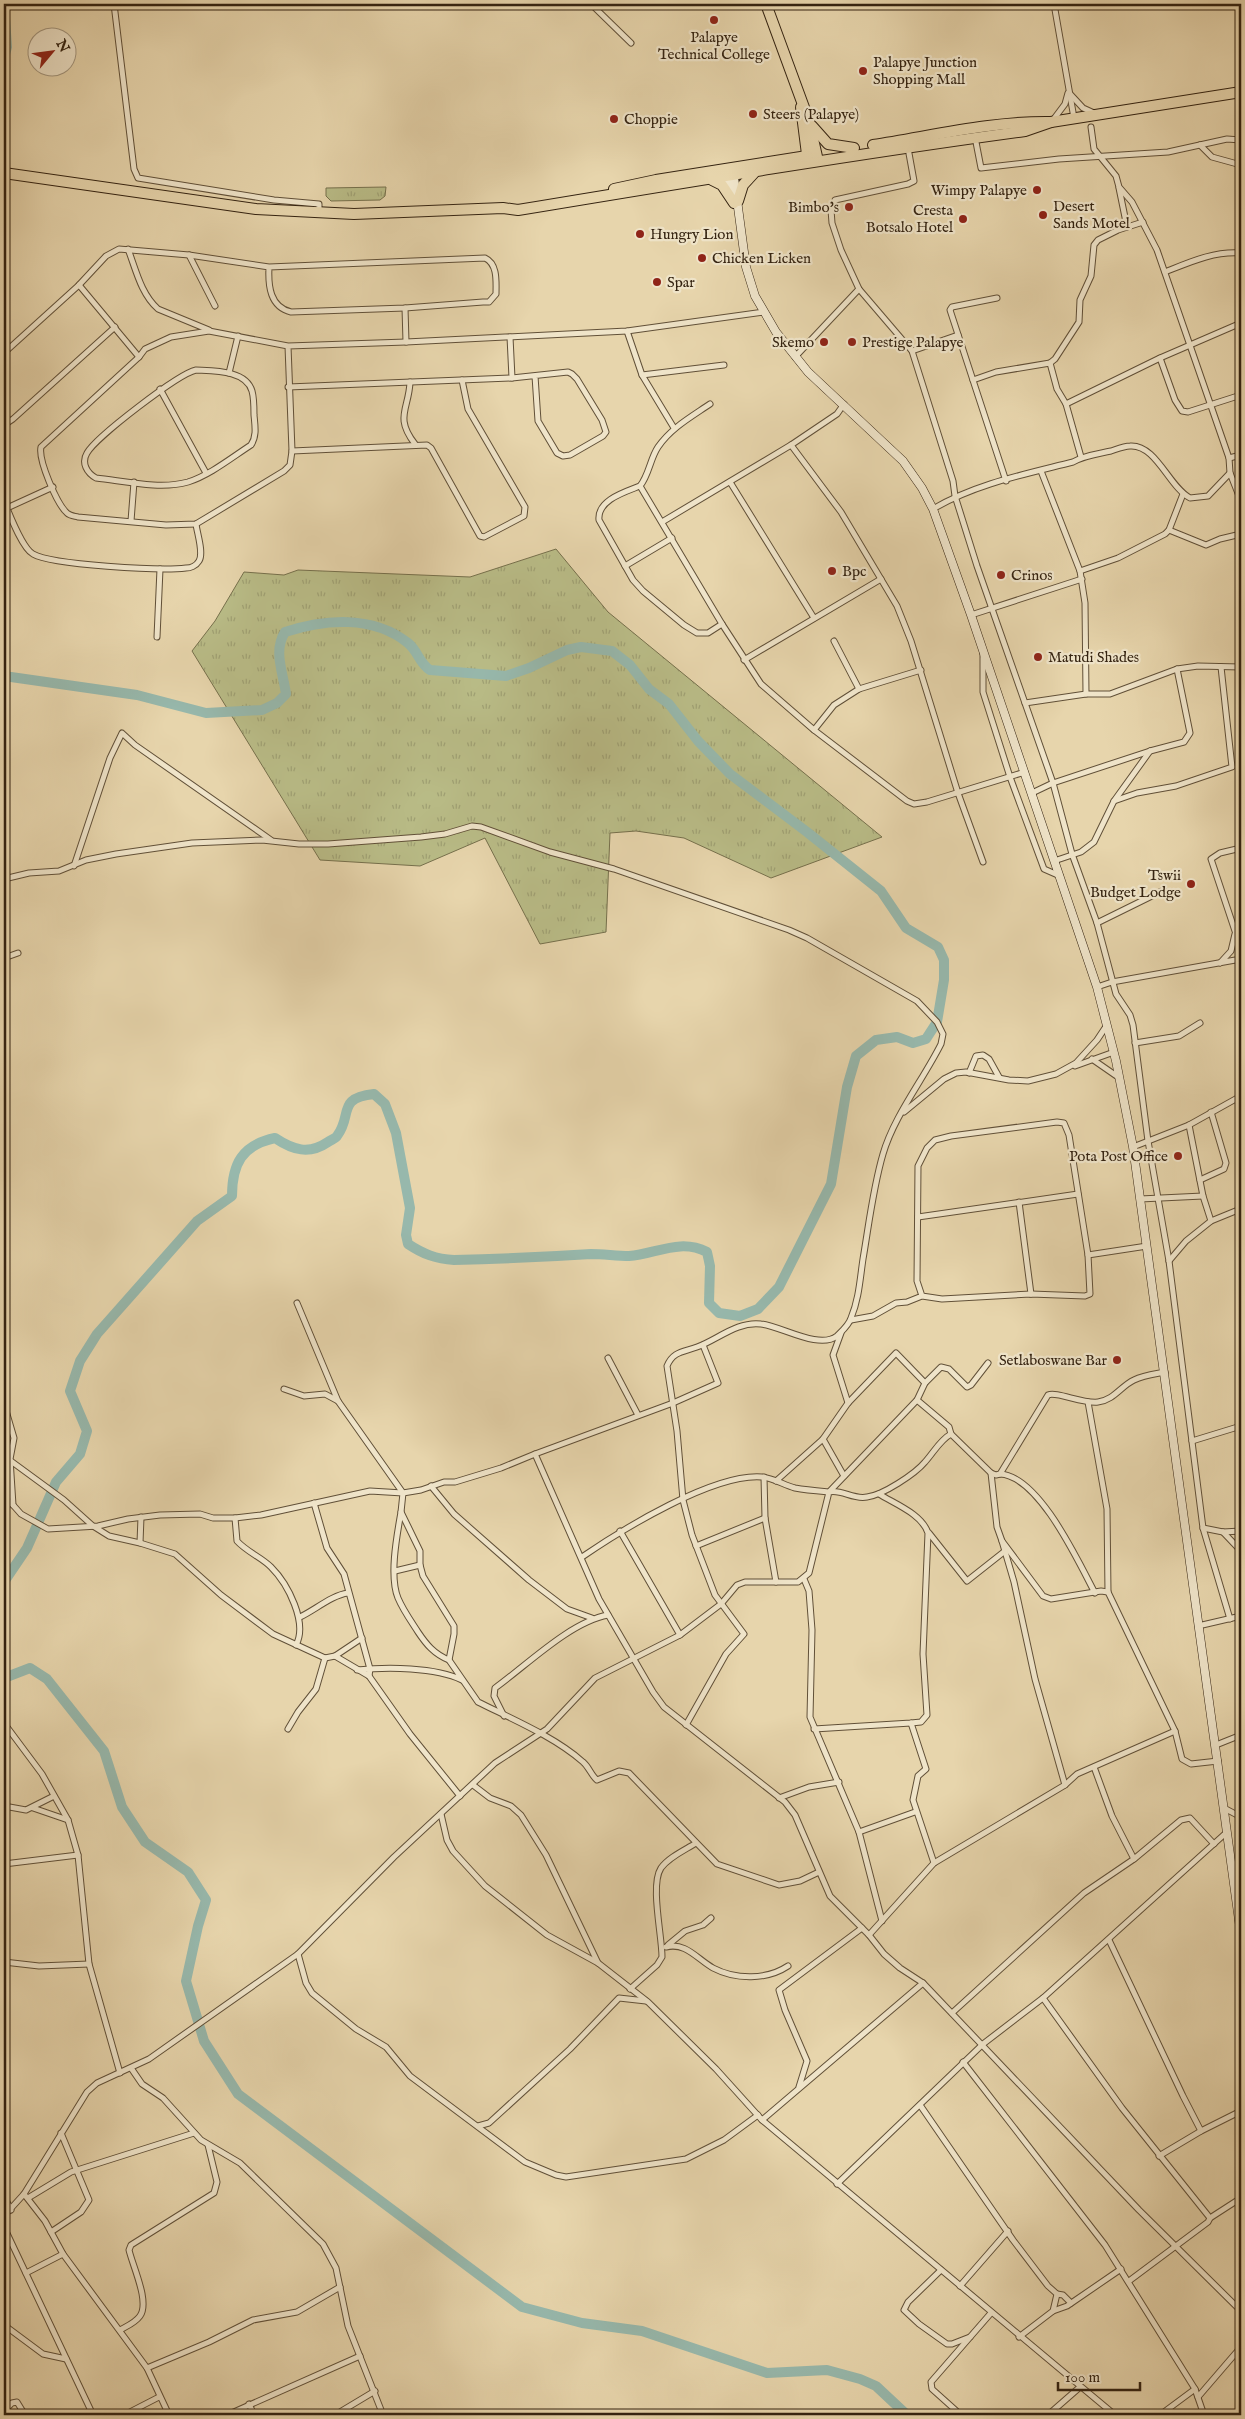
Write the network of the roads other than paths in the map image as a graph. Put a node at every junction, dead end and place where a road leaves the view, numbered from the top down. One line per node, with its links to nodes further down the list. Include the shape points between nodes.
1 (114, 4): 31 (street, via 134,169 138,178 319,204)
2 (591, 4): 5 (street)
3 (766, 4): 8 (highway)
4 (1054, 4): 6 (street)
5 (630, 43)
6 (1068, 92): 9 (street, via 1083,108); 10 (street); 12 (street, via 1065,104)
7 (1241, 92): 9 (highway)
8 (800, 98): 11 (highway); 14 (highway)
9 (1096, 114): 10 (highway)
10 (1074, 118): 12 (highway)
11 (809, 121): 19 (highway, via 825,142); 21 (highway)
12 (1051, 122): 15 (highway, via 1026,131)
13 (1091, 127): 20 (street, via 1094,149)
14 (803, 133): 21 (highway); 22 (highway, via 798,150)
15 (974, 133): 17 (highway); 20 (street, via 981,168)
16 (1241, 140): 18 (street, via 1227,139)
17 (907, 144): 19 (highway); 21 (highway); 40 (street, via 914,177 912,183 844,197 832,205 832,223)
18 (1200, 145): 20 (street, via 1168,152); 23 (street, via 1212,157)
19 (854, 148): 21 (highway)
20 (1101, 156): 28 (street, via 1116,176)
21 (813, 159): 22 (highway); 24 (highway)
22 (780, 160): 26 (highway)
23 (1241, 165)
24 (755, 172): 26 (highway); 29 (highway, via 743,184)
25 (4, 173): 31 (highway, via 220,205)
26 (730, 173): 27 (highway); 29 (street); 30 (highway, via 656,180)
27 (712, 180): 29 (highway, via 722,185); 30 (highway, via 518,210)
28 (1119, 187): 32 (street); 33 (street)
29 (736, 205): 44 (street, via 746,268)
30 (503, 208): 31 (highway)
31 (319, 213)
32 (1144, 222): 33 (street); 38 (street)
33 (1126, 227): 60 (street, via 1094,245 1091,276 1080,300 1079,322 1061,352)
34 (128, 249): 36 (street); 39 (street, via 119,249 106,256); 47 (street, via 145,294 158,309)
35 (1241, 253): 38 (street, via 1214,254)
36 (189, 255): 37 (street); 42 (street)
37 (269, 267): 43 (street, via 272,296 282,310); 43 (street, via 478,258 492,262 496,294 489,302)
38 (1165, 272): 54 (street)
39 (79, 285): 46 (street); 56 (street)
40 (860, 289): 55 (street); 58 (street)
41 (997, 298): 49 (street, via 951,308)
42 (215, 306)
43 (405, 308): 52 (street)
44 (764, 312): 48 (street); 58 (street)
45 (1241, 323): 54 (street)
46 (115, 328): 57 (street); 76 (street)
47 (209, 330): 50 (street); 57 (street, via 171,337 145,348)
48 (627, 331): 51 (street); 63 (street)
49 (958, 335): 55 (street); 67 (street)
50 (238, 336): 53 (street); 62 (street)
51 (510, 337): 52 (street); 65 (street)
52 (406, 342): 53 (street)
53 (288, 346): 69 (street)
54 (1189, 346): 59 (street); 75 (street)
55 (912, 351): 93 (street)
56 (4, 353)
57 (139, 357): 91 (street, via 41,448 40,459)
58 (795, 358): 73 (street)
59 (1160, 358): 74 (street); 75 (street, via 1178,408 1188,412)
60 (1050, 363): 67 (street, via 996,372); 74 (street, via 1057,389)
61 (724, 366): 63 (street)
62 (229, 373): 70 (street, via 189,371); 85 (street, via 243,378 252,391 254,440 251,446)
63 (642, 375): 77 (street)
64 (535, 376): 64 (street, via 572,374 602,420 606,432 603,436 570,455 557,453 538,420); 65 (street)
65 (512, 378): 66 (street)
66 (462, 380): 68 (street); 78 (street, via 468,408 523,501 524,516 494,534 480,536 431,448)
67 (973, 380): 87 (street)
68 (410, 382): 69 (street); 78 (street, via 404,408 405,424)
69 (288, 387): 80 (street)
70 (160, 389): 85 (street); 88 (street, via 95,444 85,458 87,471 96,478)
71 (1241, 395): 75 (street)
72 (710, 404): 77 (street)
73 (844, 404): 79 (street, via 837,414); 97 (street, via 903,461)
74 (1066, 404): 82 (street)
75 (1209, 404): 83 (street)
76 (4, 425)
77 (674, 428): 90 (street, via 658,447)
78 (415, 444): 80 (street)
79 (791, 445): 89 (street); 107 (street, via 841,512)
80 (292, 451): 100 (street, via 290,465 284,471)
81 (1241, 455): 83 (street)
82 (1081, 457): 84 (street); 92 (street, via 1137,446 1156,460)
83 (1229, 458): 86 (street)
84 (1041, 471): 87 (street); 106 (street)
85 (206, 473): 88 (street, via 178,484)
86 (1230, 473): 92 (street, via 1208,496 1190,498); 95 (street)
87 (1006, 481): 93 (street)
88 (134, 482): 98 (street)
89 (730, 482): 99 (street); 111 (street)
90 (640, 486): 99 (street); 104 (street, via 602,505 598,513)
91 (53, 487): 96 (street); 98 (street, via 62,508 71,516)
92 (1183, 494): 101 (street)
93 (955, 496): 97 (street); 109 (street)
94 (4, 501): 96 (street)
95 (1241, 501)
96 (7, 508): 105 (street, via 24,543 34,555 84,564)
97 (932, 509): 110 (street)
98 (131, 521): 100 (street)
99 (662, 522): 103 (street)
100 (196, 524): 105 (street, via 199,562 187,568)
101 (1169, 530): 102 (street, via 1206,546); 106 (street, via 1118,558)
102 (1241, 534)
103 (672, 538): 104 (street); 112 (street)
104 (625, 566): 112 (street, via 643,591 697,633)
105 (160, 569): 113 (street)
106 (1080, 571): 108 (street)
107 (881, 579): 111 (street); 120 (street, via 906,627)
108 (1082, 579): 109 (street); 122 (street)
109 (992, 607): 110 (street); 123 (street)
110 (971, 615): 115 (street)
111 (814, 618): 116 (street)
112 (722, 624): 116 (street)
113 (157, 637)
114 (834, 641): 121 (street)
115 (983, 648): 126 (street); 127 (street, via 983,692)
116 (744, 660): 124 (street, via 761,684)
117 (1221, 667): 118 (street); 119 (street); 131 (street, via 1232,767 1176,786)
118 (1241, 667)
119 (1177, 669): 122 (street, via 1110,694); 125 (street, via 1190,733 1184,742)
120 (921, 670): 121 (street); 129 (street)
121 (859, 689): 124 (street, via 834,705)
122 (1086, 694): 123 (street)
123 (1025, 703): 128 (street)
124 (814, 730): 129 (street, via 907,801 920,803)
125 (1150, 751): 128 (street); 131 (street)
126 (1025, 772): 127 (street); 130 (street)
127 (1010, 777): 129 (street); 138 (street, via 1044,869)
128 (1053, 783): 130 (street); 134 (street)
129 (958, 793): 136 (street)
130 (1032, 793): 135 (street)
131 (1114, 801): 134 (street, via 1094,842 1081,852)
132 (272, 841): 137 (street, via 192,843 116,854); 137 (street, via 122,733 110,758); 161 (street, via 328,844 395,840 481,827 795,932 917,1001 940,1026 943,1034 941,1044)
133 (1241, 848): 142 (street, via 1220,853 1211,860)
134 (1072, 854): 135 (street); 141 (street)
135 (1054, 861): 138 (street)
136 (983, 862)
137 (74, 866): 139 (street)
138 (1060, 876): 149 (street)
139 (4, 880)
140 (1164, 890): 141 (street)
141 (1097, 923): 148 (street)
142 (1235, 932): 143 (street); 147 (street, via 1231,951)
143 (1241, 949)
144 (18, 953): 145 (street)
145 (4, 958)
146 (1241, 959): 147 (street)
147 (1218, 965): 148 (street)
148 (1112, 982): 149 (street); 152 (street, via 1119,1001 1132,1020)
149 (1096, 988): 151 (street)
150 (1200, 1023): 152 (street, via 1179,1036)
151 (1106, 1025): 153 (street); 155 (street)
152 (1135, 1043): 163 (street)
153 (1114, 1052): 154 (street); 158 (street)
154 (1092, 1059): 155 (street); 158 (street)
155 (1072, 1067): 157 (street, via 1037,1080)
156 (969, 1073): 157 (street); 157 (street, via 976,1056 983,1055 990,1059); 161 (street, via 952,1074)
157 (998, 1077)
158 (1120, 1079): 164 (street)
159 (1241, 1096): 160 (street)
160 (1211, 1112): 162 (street); 165 (street, via 1226,1163 1224,1169)
161 (902, 1114): 180 (street, via 894,1124 883,1155)
162 (1189, 1125): 163 (street); 165 (street)
163 (1148, 1141): 164 (street); 169 (street)
164 (1133, 1147): 168 (street)
165 (1200, 1180): 167 (street)
166 (1078, 1194): 170 (street); 172 (street, via 1069,1135 1064,1123 951,1136 935,1140 920,1158); 175 (street)
167 (1203, 1196): 169 (street); 173 (street)
168 (1140, 1199): 169 (street); 174 (street)
169 (1158, 1199): 176 (street)
170 (1019, 1202): 172 (street); 177 (street)
171 (1241, 1211): 173 (street)
172 (918, 1217): 178 (street, via 917,1281)
173 (1211, 1221): 176 (street, via 1186,1241)
174 (1147, 1246): 175 (street); 185 (street)
175 (1088, 1255): 177 (street, via 1090,1294)
176 (1169, 1261): 198 (street)
177 (1031, 1294): 178 (street)
178 (922, 1296): 180 (street, via 896,1303 874,1316)
179 (297, 1303): 189 (street)
180 (851, 1320): 181 (street)
181 (842, 1330): 182 (street, via 827,1340 793,1335 753,1323); 192 (street, via 833,1355)
182 (703, 1344): 191 (street, via 676,1353 669,1360); 191 (street, via 718,1383)
183 (608, 1358): 194 (street)
184 (988, 1363): 186 (street, via 967,1387 941,1367)
185 (1165, 1372): 190 (street, via 1136,1379 1108,1399); 244 (street)
186 (925, 1383): 188 (street); 192 (street, via 896,1353)
187 (284, 1389): 189 (street, via 304,1396 326,1394)
188 (917, 1400): 196 (street, via 948,1427); 204 (street)
189 (338, 1401): 209 (street)
190 (1088, 1402): 203 (street, via 1048,1394); 235 (street, via 1107,1509)
191 (673, 1403): 194 (street); 212 (street)
192 (848, 1403): 197 (street)
193 (4, 1404): 201 (street, via 14,1438)
194 (638, 1416): 199 (street)
195 (1241, 1426): 198 (street)
196 (951, 1434): 202 (street); 210 (street, via 924,1464)
197 (823, 1439): 204 (street); 206 (street)
198 (1192, 1441): 220 (street)
199 (535, 1454): 207 (street, via 486,1473); 230 (street)
200 (4, 1456): 201 (street)
201 (10, 1459): 214 (street); 219 (street)
202 (991, 1473): 203 (street); 225 (street, via 997,1527)
203 (1000, 1474): 237 (street, via 1010,1475 1043,1504)
204 (844, 1476): 208 (street)
205 (764, 1477): 206 (street); 212 (street, via 724,1482); 218 (street)
206 (776, 1481): 208 (street, via 794,1488)
207 (431, 1486): 209 (street); 242 (street, via 460,1520 529,1580 567,1609)
208 (829, 1492): 210 (street, via 865,1498); 233 (street, via 809,1573)
209 (403, 1493): 213 (street, via 370,1491); 215 (street)
210 (879, 1494): 224 (street, via 919,1518 926,1524)
211 (4, 1498): 214 (street)
212 (683, 1500): 221 (street); 227 (street)
213 (314, 1503): 217 (street); 236 (street, via 327,1548 340,1567)
214 (13, 1505): 219 (street, via 48,1529)
215 (402, 1512): 231 (street, via 420,1551); 232 (street)
216 (140, 1517): 217 (street, via 200,1514); 219 (street); 226 (street)
217 (235, 1518): 241 (street, via 237,1540 273,1569)
218 (765, 1518): 227 (street); 234 (street)
219 (92, 1526): 226 (street, via 109,1536)
220 (1203, 1528): 223 (street); 243 (street)
221 (620, 1531): 230 (street); 245 (street)
222 (1241, 1531): 223 (street)
223 (1223, 1532): 229 (street)
224 (928, 1533): 228 (street, via 967,1581); 258 (street, via 923,1654 927,1715 921,1722)
225 (1002, 1540): 228 (street); 237 (street, via 1043,1596 1051,1599)
226 (140, 1543): 247 (street, via 175,1554 255,1622)
227 (696, 1546): 238 (street, via 709,1583)
228 (1005, 1551): 270 (street)
229 (1241, 1551)
230 (582, 1557): 239 (street)
231 (420, 1566): 232 (street); 251 (street, via 454,1626)
232 (395, 1571): 251 (street, via 398,1597 410,1619 430,1649)
233 (804, 1579): 234 (street); 261 (street, via 809,1591 812,1630 810,1717)
234 (776, 1582): 238 (street, via 737,1585)
235 (1108, 1592): 237 (street); 262 (street)
236 (348, 1593): 241 (street); 246 (street)
237 (1095, 1593)
238 (721, 1604): 245 (street); 259 (street, via 744,1634 726,1654)
239 (608, 1615): 242 (street); 250 (street)
240 (1241, 1616): 243 (street)
241 (300, 1617): 247 (street, via 301,1632)
242 (592, 1618): 256 (street, via 495,1688 494,1696)
243 (1230, 1619): 244 (street)
244 (1198, 1626): 265 (street)
245 (680, 1634): 250 (street)
246 (362, 1638): 248 (street); 252 (street)
247 (296, 1645): 249 (street)
248 (335, 1656): 249 (street); 253 (street)
249 (326, 1658): 260 (street, via 316,1689)
250 (635, 1658): 259 (street, via 664,1707); 263 (street, via 595,1678)
251 (448, 1660): 255 (street)
252 (370, 1669): 253 (street); 254 (street); 255 (street, via 437,1672 450,1674)
253 (357, 1670): 254 (street)
254 (369, 1676): 272 (street)
255 (462, 1681): 256 (street, via 478,1702)
256 (505, 1717): 263 (street)
257 (4, 1723): 271 (street, via 42,1774)
258 (912, 1723): 261 (street); 277 (street, via 926,1769 918,1776 913,1800)
259 (686, 1725): 273 (street)
260 (288, 1729)
261 (814, 1729): 268 (street)
262 (1175, 1730): 266 (street, via 1182,1759 1186,1762); 267 (street)
263 (540, 1734): 269 (street, via 495,1764); 283 (street, via 584,1763 597,1780 619,1771 629,1773)
264 (1241, 1734): 265 (street)
265 (1216, 1745): 266 (street)
266 (1218, 1761): 276 (street)
267 (1094, 1767): 270 (street, via 1077,1774); 286 (street, via 1112,1816)
268 (839, 1782): 273 (street, via 809,1787); 281 (street)
269 (473, 1785): 272 (street); 299 (street, via 521,1815 546,1855)
270 (1064, 1786): 287 (street)
271 (54, 1796): 275 (street); 280 (street)
272 (460, 1796): 278 (street)
273 (779, 1798): 289 (street, via 795,1814)
274 (4, 1806): 275 (street)
275 (33, 1808): 280 (street)
276 (1224, 1808): 279 (street); 282 (street)
277 (915, 1812): 281 (street); 287 (street)
278 (441, 1814): 297 (street); 299 (street, via 453,1851 486,1886 546,1935)
279 (1241, 1816)
280 (68, 1820): 285 (street)
281 (860, 1832): 291 (street)
282 (1227, 1832): 284 (street); 294 (street)
283 (696, 1843): 289 (street, via 717,1864 778,1885 800,1881); 296 (street, via 669,1860 657,1879 657,1908)
284 (1214, 1844): 286 (street, via 1190,1818 1186,1818); 295 (street)
285 (78, 1855): 288 (street); 300 (street)
286 (1134, 1859): 306 (street, via 1084,1893)
287 (934, 1863): 291 (street)
288 (4, 1864)
289 (819, 1872): 292 (street, via 830,1896)
290 (711, 1918): 296 (street, via 685,1931)
291 (882, 1921): 293 (street)
292 (862, 1928): 293 (street); 311 (street, via 779,1990 807,2061)
293 (869, 1935): 302 (street, via 900,1968)
294 (1241, 1935)
295 (1109, 1940): 304 (street); 317 (street)
296 (664, 1949): 301 (street, via 681,1946 714,1968 744,1978 778,1972); 303 (street, via 657,1965)
297 (298, 1954): 309 (street, via 184,2035); 316 (street, via 312,1993 356,2029 386,2047 410,2076)
298 (4, 1962): 300 (street, via 40,1966)
299 (598, 1963): 303 (street)
300 (89, 1964): 310 (street)
301 (788, 1966)
302 (923, 1983): 306 (street); 311 (street)
303 (630, 1989): 305 (street)
304 (1043, 1998): 307 (street); 321 (street)
305 (648, 2002): 314 (street); 316 (street, via 619,1998 570,2049 489,2123)
306 (952, 2013): 307 (street)
307 (982, 2044): 308 (street); 333 (street)
308 (963, 2062): 312 (street); 335 (street, via 1075,2204)
309 (131, 2068): 310 (street); 319 (street, via 142,2084 163,2098)
310 (120, 2073): 318 (street, via 97,2083 87,2092)
311 (798, 2090): 315 (street)
312 (920, 2105): 323 (street); 331 (street)
313 (1241, 2111): 317 (street)
314 (758, 2115): 315 (street); 316 (street, via 724,2140 686,2158 566,2177 525,2162)
315 (762, 2120): 323 (street)
316 (478, 2126)
317 (1201, 2131): 321 (street)
318 (60, 2133): 322 (street); 325 (street)
319 (194, 2133): 320 (street); 322 (street)
320 (208, 2145): 340 (street, via 240,2162 314,2232 331,2255); 347 (street, via 217,2182 214,2193 131,2245 131,2258 143,2306 136,2321)
321 (1159, 2156): 329 (street)
322 (77, 2170): 325 (street); 332 (street, via 87,2193 86,2207)
323 (837, 2184): 336 (street)
324 (4, 2196): 327 (street)
325 (26, 2196): 327 (street); 332 (street)
326 (1241, 2198): 329 (street)
327 (11, 2210): 328 (street)
328 (4, 2216)
329 (1210, 2218): 333 (street)
330 (4, 2227): 337 (street)
331 (1008, 2231): 339 (street); 341 (street)
332 (51, 2232): 334 (street)
333 (1175, 2247): 338 (street); 344 (street)
334 (63, 2254): 337 (street); 347 (street)
335 (1121, 2269): 338 (street); 342 (street)
336 (941, 2270): 339 (street); 348 (street, via 904,2310 947,2344)
337 (26, 2273): 352 (street)
338 (1129, 2281): 355 (street)
339 (960, 2286): 345 (street)
340 (340, 2287): 351 (street, via 348,2326); 353 (street, via 296,2312 253,2320)
341 (1057, 2294): 342 (street); 343 (street)
342 (1071, 2303): 343 (street)
343 (1053, 2311): 349 (street)
344 (1241, 2311)
345 (991, 2313): 348 (street); 349 (street)
346 (4, 2325): 352 (street, via 43,2354)
347 (120, 2330): 353 (street)
348 (971, 2336): 369 (street, via 930,2386)
349 (1019, 2337): 354 (street)
350 (1241, 2347): 358 (street)
351 (360, 2356): 356 (street); 359 (street)
352 (66, 2359): 362 (street)
353 (147, 2368): 357 (street)
354 (1080, 2386): 370 (street); 371 (street)
355 (1195, 2389): 358 (street); 372 (street)
356 (375, 2391): 367 (street); 368 (street)
357 (160, 2397): 363 (street); 364 (street)
358 (1198, 2397): 373 (street)
359 (249, 2404): 365 (street); 366 (street)
360 (4, 2411): 361 (street, via 12,2402 17,2402)
361 (25, 2415)
362 (93, 2415)
363 (124, 2415)
364 (169, 2415)
365 (227, 2415)
366 (254, 2415)
367 (337, 2415)
368 (383, 2415)
369 (961, 2415)
370 (1048, 2415)
371 (1115, 2415)
372 (1160, 2415)
373 (1204, 2415)

